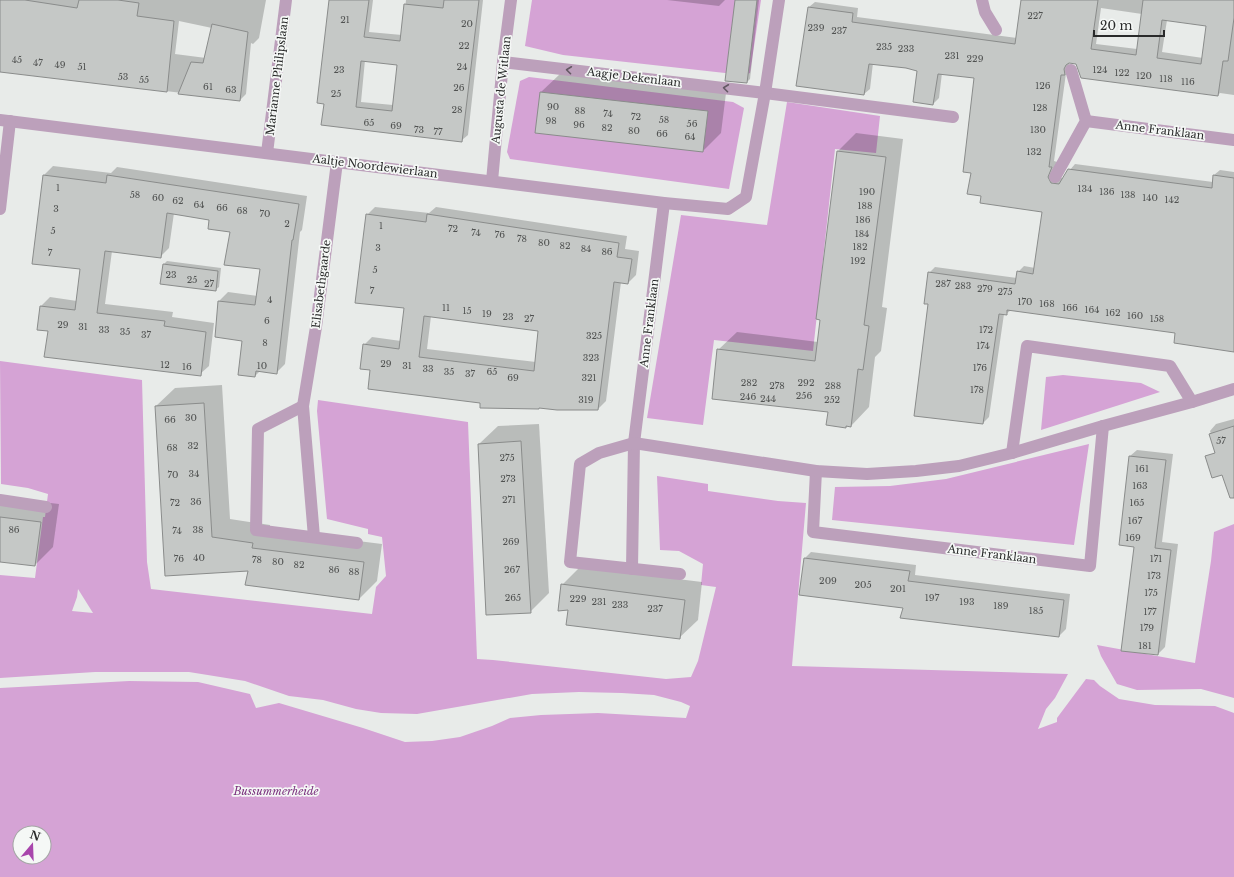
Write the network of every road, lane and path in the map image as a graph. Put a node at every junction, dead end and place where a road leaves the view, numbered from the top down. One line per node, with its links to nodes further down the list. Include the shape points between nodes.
1 (286, 0): 13 (street, Marianne Philipslaan)
2 (511, 0): 6 (street, Augusta de Witlaan)
3 (779, 0): 8 (street)
4 (982, 0): 5 (street, via 985,12)
5 (996, 30)
6 (503, 62): 8 (street, Aagje Dekenlaan, one-way to 6); 16 (street, Augusta de Witlaan)
7 (1071, 70): 10 (street)
8 (765, 93): 9 (street, Aagje Dekenlaan); 17 (street, Aaltje Noordewierlaan, via 746,197 728,209)
9 (953, 117)
10 (1086, 120): 12 (street, Anne Franklaan); 15 (street)
11 (5, 121): 13 (street, Aaltje Noordewierlaan); 18 (street)
12 (1234, 140)
13 (267, 153): 14 (street, Aaltje Noordewierlaan)
14 (337, 162): 16 (street, Aaltje Noordewierlaan); 21 (street, Elisabethgaarde)
15 (1055, 177)
16 (492, 181): 17 (street, Aaltje Noordewierlaan)
17 (664, 203): 23 (street, Anne Franklaan)
18 (0, 209)
19 (1234, 389): 20 (street)
20 (1192, 402): 22 (street); 24 (street, via 1170,366 1027,346)
21 (303, 406): 28 (street, Elisabethgaarde); 28 (street, via 258,429 256,530)
22 (1103, 426): 24 (street); 25 (street, Anne Franklaan, via 1090,566 813,532)
23 (634, 443): 25 (street); 30 (street, Anne Franklaan); 30 (street, via 599,453 580,464 570,562)
24 (1012, 453): 25 (street, via 959,466 916,471 868,474)
25 (816, 471)
26 (0, 500): 27 (street)
27 (46, 507)
28 (314, 537): 29 (street)
29 (357, 543)
30 (632, 569): 31 (street)
31 (680, 574)

